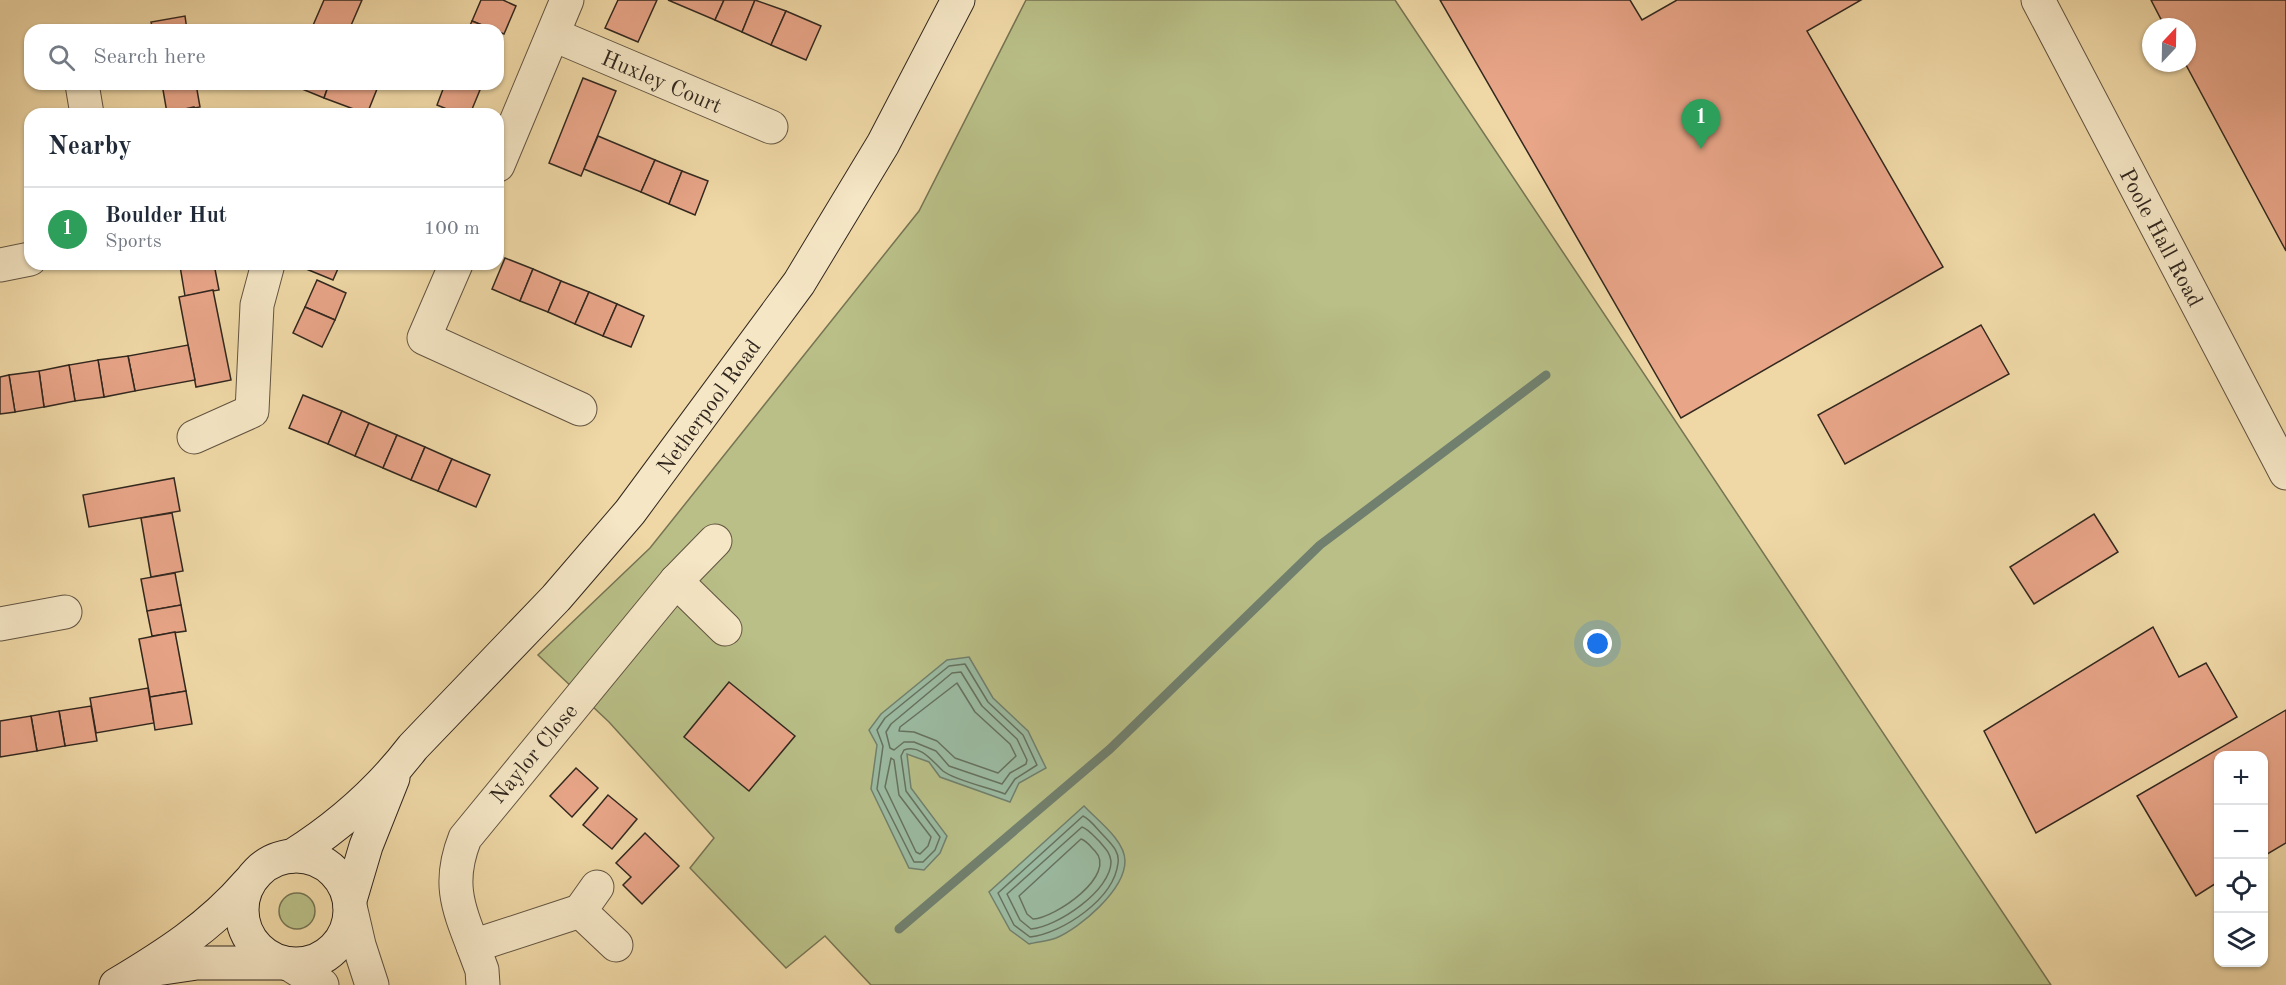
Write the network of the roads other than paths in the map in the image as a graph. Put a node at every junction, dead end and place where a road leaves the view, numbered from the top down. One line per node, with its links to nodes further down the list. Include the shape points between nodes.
1 (567, 0): 4 (street)
2 (958, 0): 21 (street, Netherpool Road, via 883,144 799,283 630,512 556,598)
3 (2038, 0): 15 (street, Poole Hall Road)
4 (554, 35): 7 (street, Huxley Court); 8 (street)
5 (83, 90): 6 (street)
6 (86, 108)
7 (771, 127)
8 (504, 151)
9 (24, 260): 10 (street)
10 (0, 265)
11 (266, 270): 14 (street, via 256,305 252,411)
12 (453, 270): 13 (street, via 424,338)
13 (580, 409)
14 (194, 437)
15 (2286, 473)
16 (715, 541): 17 (street, Naylor Close)
17 (675, 581): 20 (street); 26 (street, Naylor Close, via 465,838 454,883 458,908)
18 (65, 612): 19 (street)
19 (0, 624)
20 (725, 629)
21 (397, 768): 22 (street, Netherpool Road, via 323,836); 24 (street, Netherpool Road, via 366,846)
22 (292, 856): 23 (street, via 259,869); 24 (street, via 317,860 331,868 344,883)
23 (248, 883): 27 (street, via 241,902 244,928 262,953); 28 (street, via 215,919)
24 (350, 903): 27 (street, via 348,925 329,953 313,962); 30 (street, via 358,945)
25 (615, 945): 26 (street, via 588,899)
26 (472, 946): 31 (street, Naylor Close, via 482,970)
27 (286, 964): 28 (street, via 197,963); 29 (street)
28 (127, 978)
29 (322, 985)
30 (372, 985)
31 (483, 985)

